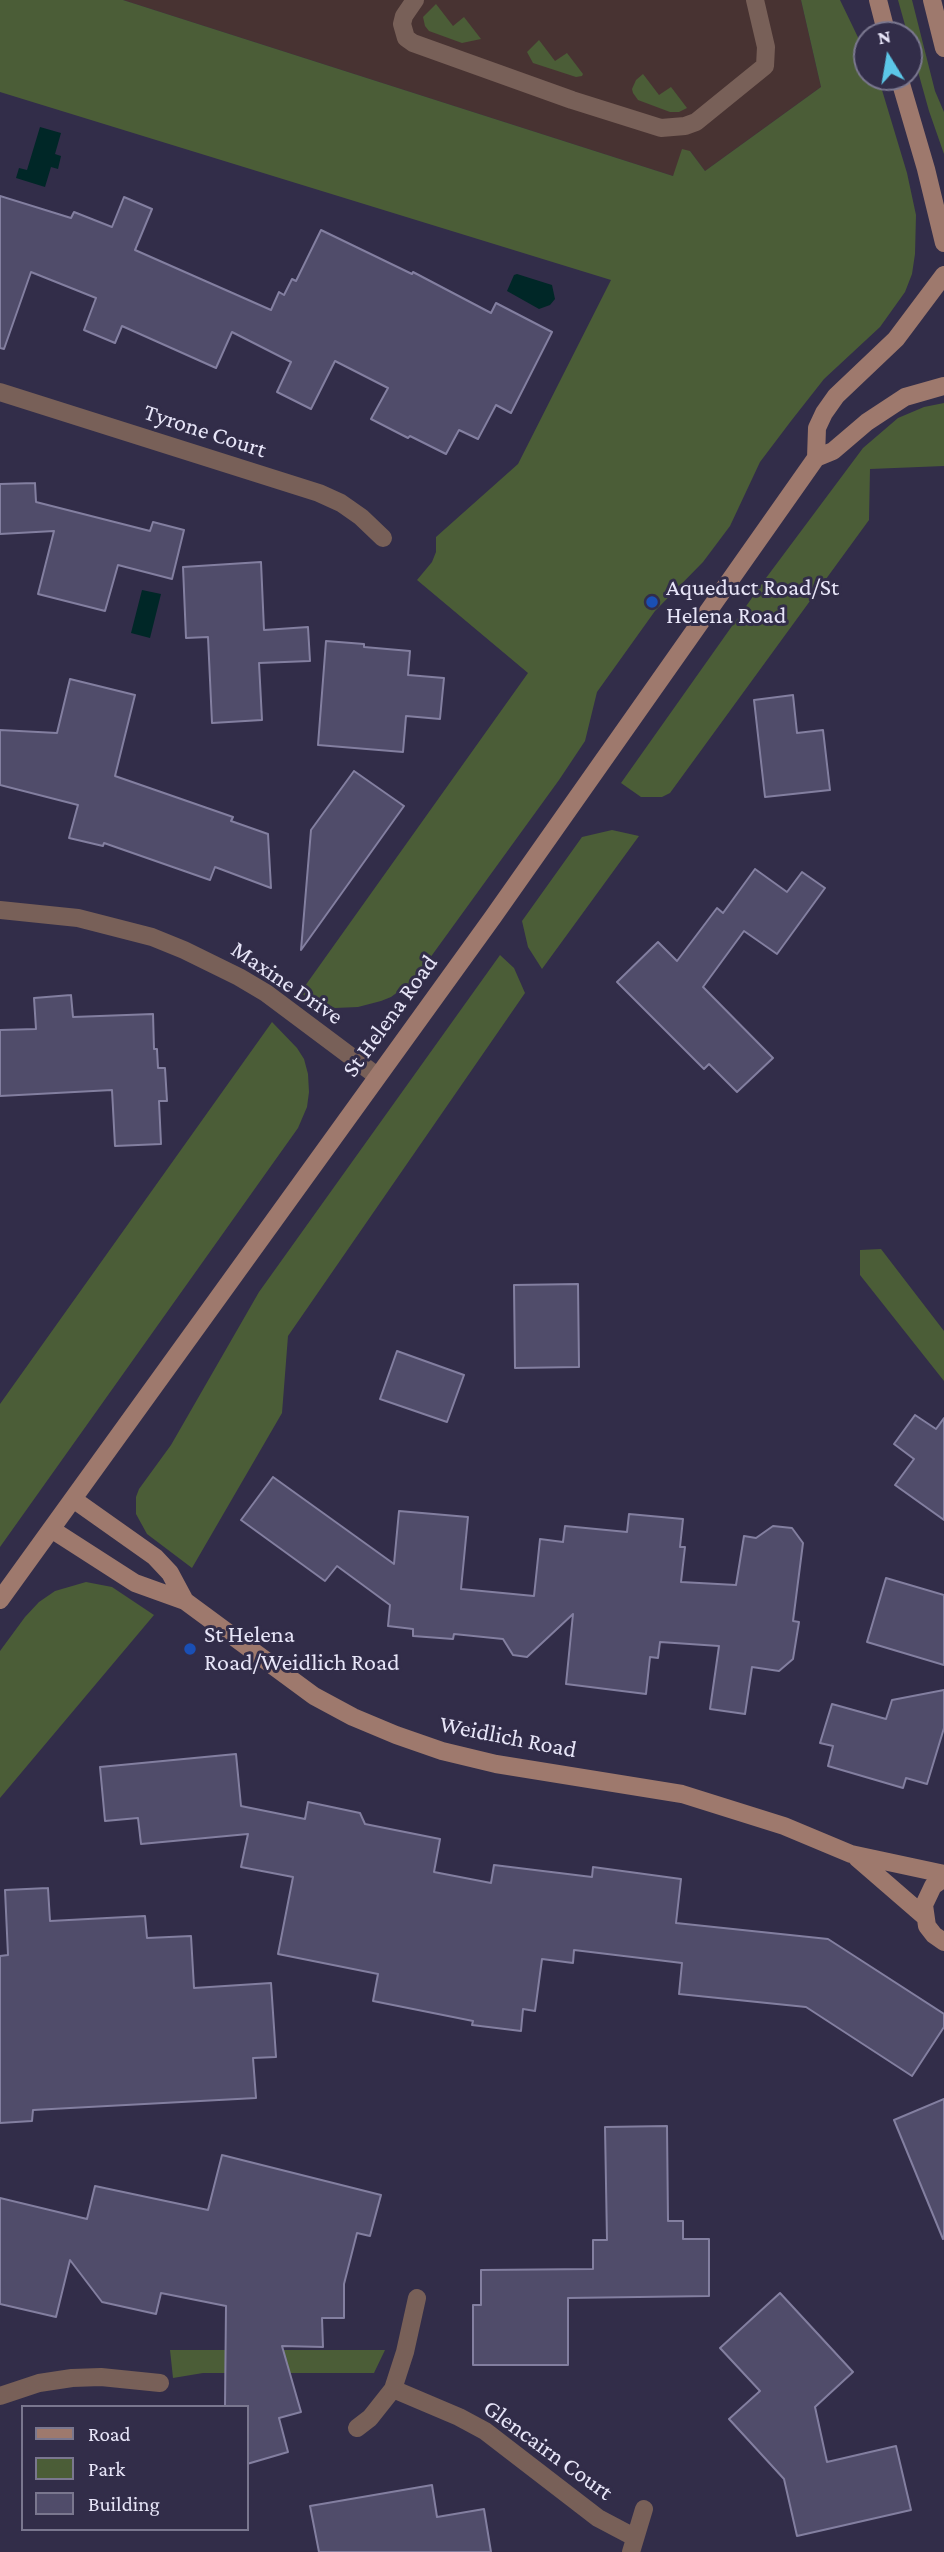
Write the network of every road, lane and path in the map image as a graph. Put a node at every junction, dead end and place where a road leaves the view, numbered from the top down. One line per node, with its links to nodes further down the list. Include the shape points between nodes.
1 (415, 0): 2 (street, via 404,16 402,31 413,43 572,100 652,126 671,127 696,122 765,66 766,47)
2 (755, 0)
3 (878, 0): 5 (main road)
4 (932, 0): 6 (main road)
5 (883, 21)
6 (944, 48)
7 (903, 91): 8 (main road)
8 (944, 243)
9 (944, 275): 12 (main road, St Helena Road, via 896,339 824,413 817,428)
10 (944, 386): 12 (main road, St Helena Road, via 905,397)
11 (0, 391): 13 (street, Tyrone Court, via 319,493 341,503)
12 (816, 458): 15 (main road, St Helena Road)
13 (383, 538)
14 (0, 910): 15 (street, Maxine Drive, via 78,918 184,950 266,993)
15 (377, 1076): 16 (main road, St Helena Road)
16 (73, 1499): 17 (main road, St Helena Road); 19 (main road, Weidlich Road, via 155,1557 170,1573)
17 (51, 1529): 18 (main road, St Helena Road); 19 (main road, Weidlich Road, via 135,1583)
18 (0, 1600)
19 (184, 1601): 20 (main road, Weidlich Road, via 314,1696 396,1735 496,1763 682,1794)
20 (851, 1854): 21 (main road, Weidlich Road); 22 (main road, Weidlich Road)
21 (944, 1876): 22 (main road, via 927,1895)
22 (924, 1916): 23 (main road, Weidlich Road, via 927,1926)
23 (944, 1942)
24 (417, 2298): 26 (street)
25 (160, 2383): 27 (street, via 72,2378)
26 (393, 2389): 28 (street); 30 (street, Glencairn Court, via 485,2431)
27 (0, 2396)
28 (357, 2428)
29 (644, 2509): 30 (street, Glencairn Court)
30 (632, 2544)

